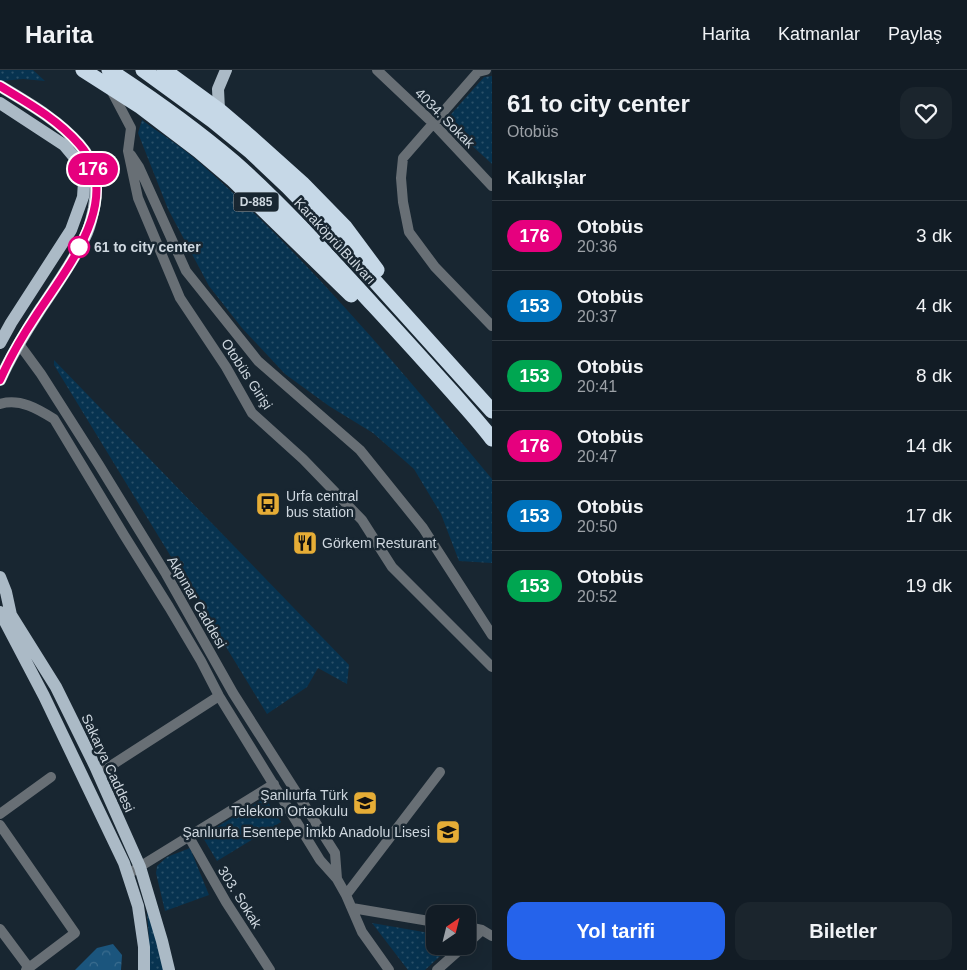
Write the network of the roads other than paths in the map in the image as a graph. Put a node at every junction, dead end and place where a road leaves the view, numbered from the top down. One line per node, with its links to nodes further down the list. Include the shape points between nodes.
1 (83, 70): 9 (highway, D-885)
2 (108, 70): 19 (highway, Karaköprü Bulvarı, via 169,111 234,163 303,230)
3 (143, 70): 16 (highway, Karaköprü Bulvarı, via 213,121 288,187)
4 (164, 70): 11 (highway)
5 (226, 70): 11 (main road, via 218,89)
6 (378, 70): 12 (street, 4034. Sokak)
7 (486, 70): 12 (street, via 478,72)
8 (0, 86): 18 (main road, via 32,105 80,145 90,160 97,186 86,236)
9 (109, 87): 13 (street, Otobüs Girişi, via 130,128); 19 (highway, D-885, via 166,125 232,179 359,303)
10 (0, 103): 17 (main road, via 64,145 79,163 84,182 83,196 71,230)
11 (219, 110): 16 (highway, via 345,226)
12 (433, 123): 14 (street, 4034. Sokak); 15 (street, via 403,158 403,202 409,232 435,267)
13 (128, 152): 27 (street, via 139,167 186,271 258,361 360,450 423,528); 28 (street, Otobüs Girişi, via 138,198 180,298 252,413 362,520 392,567)
14 (492, 186)
15 (492, 326)
16 (430, 341): 22 (highway, Karaköprü Bulvarı)
17 (0, 343)
18 (19, 344): 20 (main road); 39 (street, Akpınar Caddesi, via 99,465 166,574 233,693 334,853)
19 (416, 351): 23 (highway, Karaköprü Bulvarı / D-885)
20 (0, 380)
21 (0, 404): 29 (street, Akpınar Caddesi, via 22,403 54,420 170,607)
22 (492, 411)
23 (492, 439)
24 (0, 578): 25 (main road, Sakarya Caddesi)
25 (3, 594): 31 (main road, Sakarya Caddesi, via 11,615 56,688)
26 (0, 612): 38 (main road, Sakarya Caddesi, via 48,704)
27 (492, 635)
28 (492, 666)
29 (219, 696): 31 (street); 33 (street, Akpınar Caddesi)
30 (440, 772): 40 (street)
31 (98, 774): 37 (main road, Sakarya Caddesi)
32 (51, 777): 34 (street)
33 (274, 784): 36 (street); 39 (street, Akpınar Caddesi, via 320,860)
34 (0, 814)
35 (0, 825): 49 (street, via 75,933)
36 (189, 837): 37 (street); 52 (street, 303. Sokak)
37 (140, 867): 38 (street); 51 (main road, Sakarya Caddesi)
38 (128, 874): 50 (main road, Sakarya Caddesi, via 138,906)
39 (337, 879): 40 (street, Akpınar Caddesi)
40 (346, 895): 41 (street, Akpınar Caddesi)
41 (352, 908): 42 (street); 53 (street, Akpınar Caddesi, via 362,932)
42 (426, 920)
43 (0, 929): 49 (street)
44 (476, 929): 45 (street)
45 (482, 930): 46 (street); 47 (street)
46 (476, 936)
47 (492, 936)
48 (454, 955): 54 (street)
49 (28, 969)
50 (144, 970)
51 (169, 970)
52 (270, 970)
53 (389, 970)
54 (437, 970)

